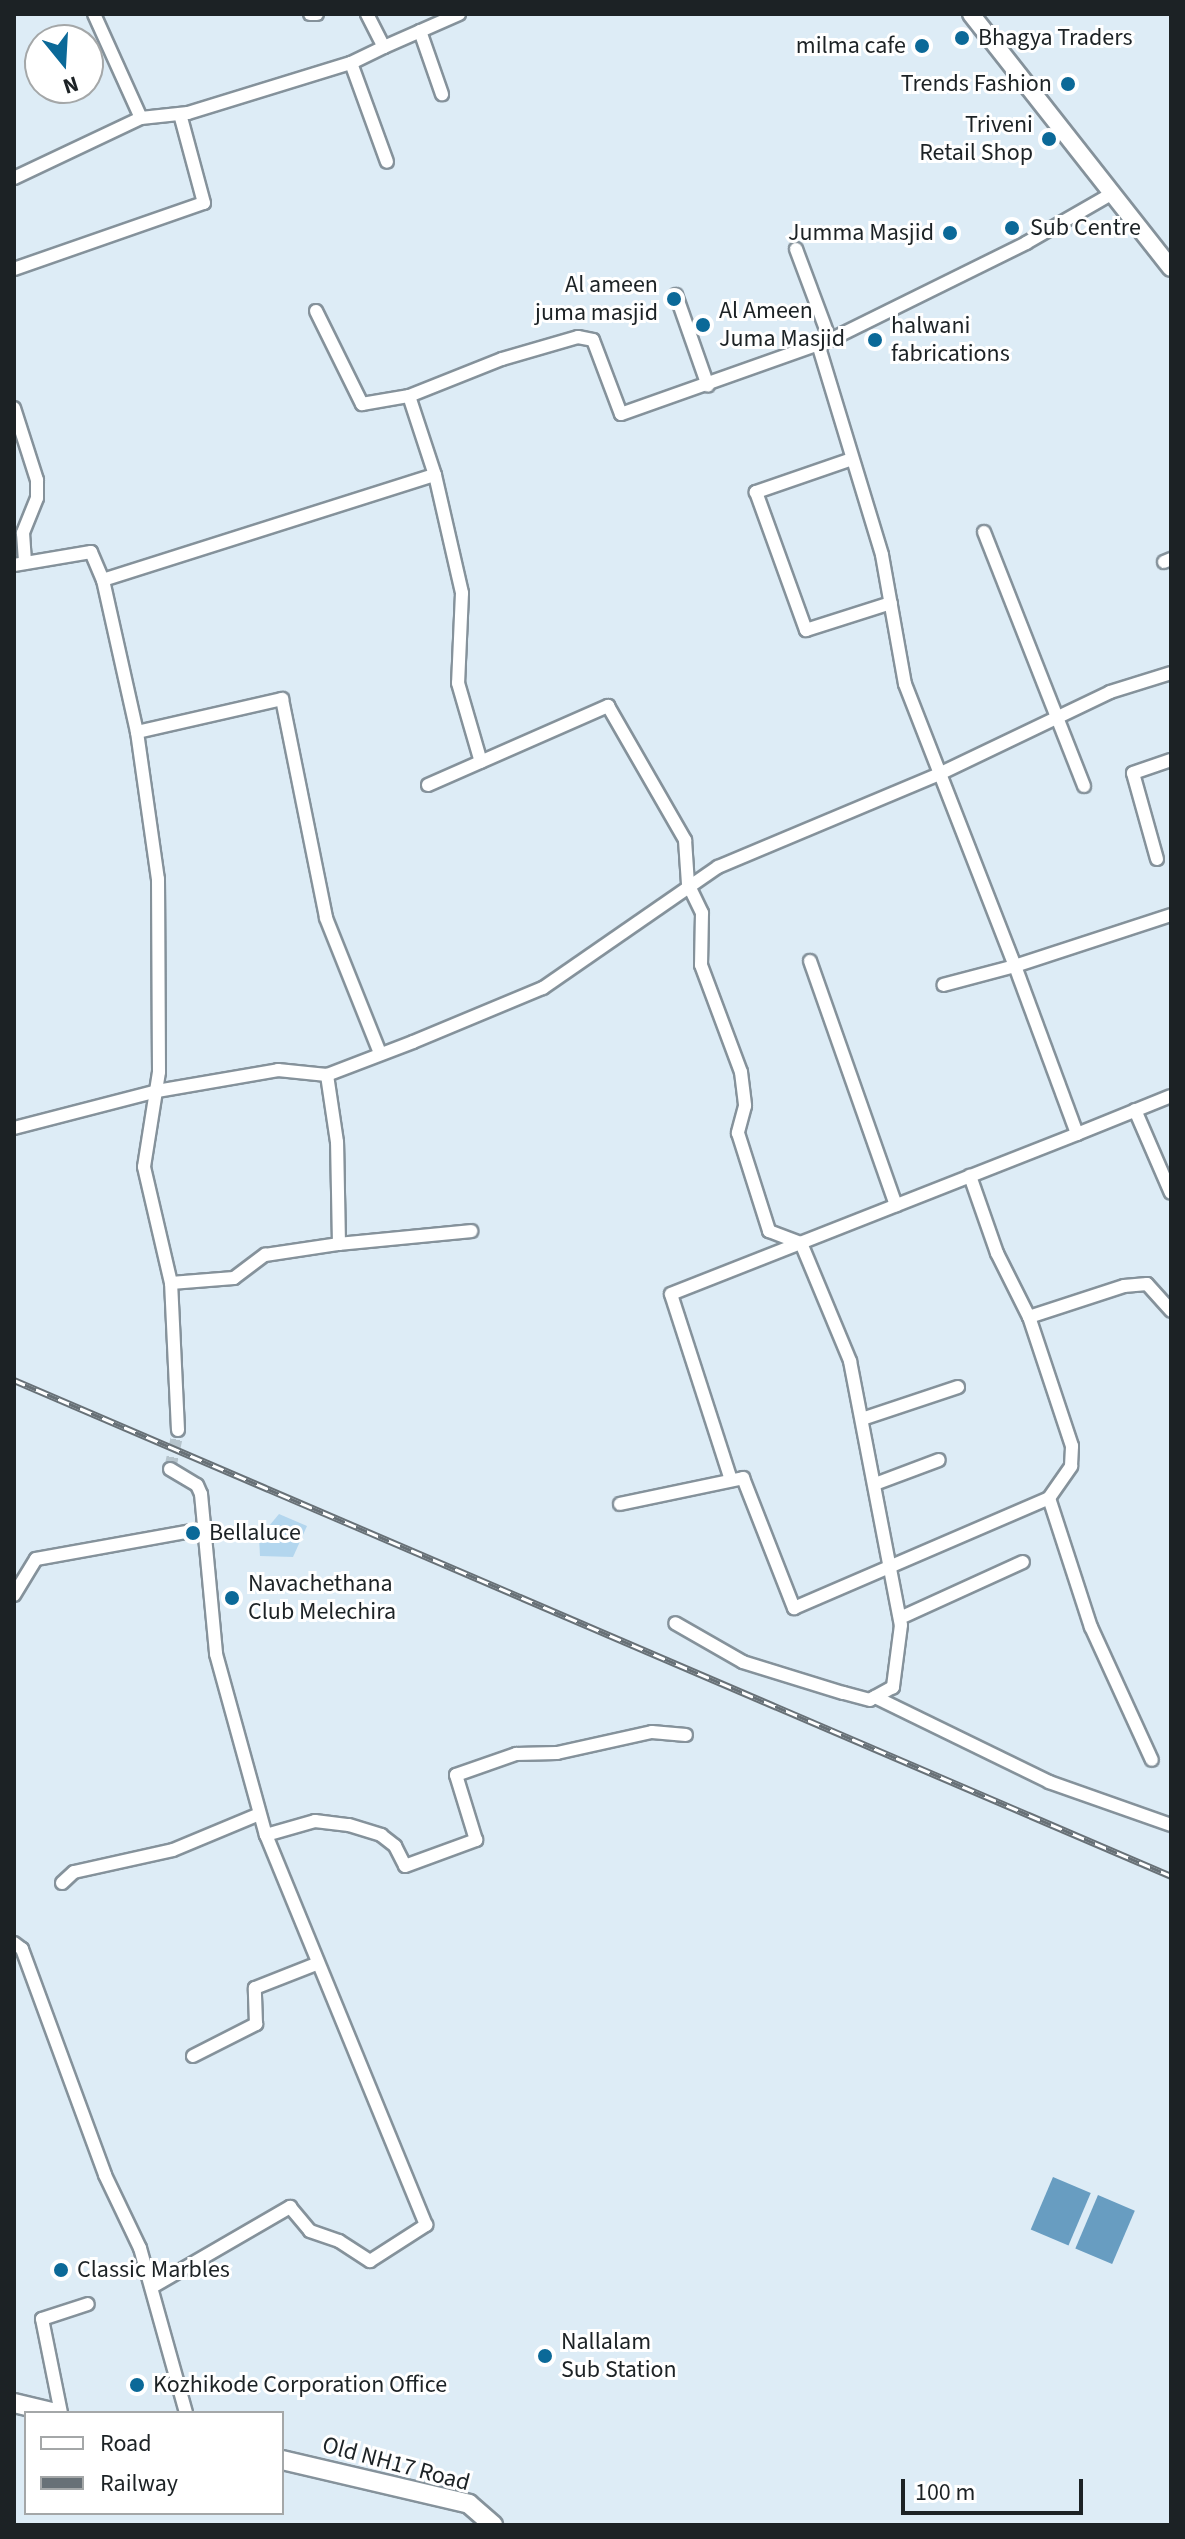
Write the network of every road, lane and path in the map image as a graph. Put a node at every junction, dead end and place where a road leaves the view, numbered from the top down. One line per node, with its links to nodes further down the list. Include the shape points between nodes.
1 (94, 14): 12 (street)
2 (310, 14): 3 (street)
3 (317, 14)
4 (367, 14): 8 (street)
5 (459, 14): 7 (street)
6 (971, 14): 15 (main road)
7 (420, 31): 8 (street); 10 (street)
8 (384, 47): 9 (street)
9 (351, 63): 11 (street); 13 (street)
10 (442, 94)
11 (180, 114): 12 (street); 18 (street, via 204,203)
12 (141, 118): 14 (street)
13 (387, 162)
14 (14, 178)
15 (1113, 193): 17 (main road); 21 (street, via 1026,243)
16 (796, 249): 21 (street)
17 (1171, 268)
18 (14, 269)
19 (676, 295): 22 (street)
20 (316, 311): 23 (street, via 362,404)
21 (824, 342): 22 (street); 25 (street)
22 (708, 386): 23 (street, via 621,414 593,340 578,337 502,359)
23 (409, 396): 26 (street)
24 (14, 408): 28 (street, via 37,480)
25 (852, 459): 30 (street); 30 (street, via 756,492 806,630)
26 (435, 475): 29 (street); 35 (street, via 462,593 458,683)
27 (984, 532): 32 (street)
28 (19, 564): 29 (street, via 91,552)
29 (103, 580): 33 (street)
30 (891, 603): 36 (street, via 905,684)
31 (1171, 673): 32 (street, via 1110,692)
32 (1056, 719): 36 (street); 38 (street)
33 (137, 732): 45 (street, via 282,699 326,918); 47 (street, via 158,879)
34 (1171, 760): 39 (street, via 1133,773)
35 (481, 762): 37 (street); 40 (street, via 608,706 685,840)
36 (937, 775): 40 (street); 43 (street)
37 (428, 785)
38 (1084, 786)
39 (1157, 859)
40 (688, 884): 45 (street, via 543,988); 56 (street, via 702,913 701,965 741,1072 745,1106 738,1133 756,1194 769,1231)
41 (1171, 915): 43 (street)
42 (810, 961): 54 (street)
43 (1015, 966): 44 (street); 51 (street)
44 (943, 985)
45 (380, 1053): 46 (street)
46 (327, 1075): 47 (street, via 278,1070); 57 (street, via 337,1142)
47 (157, 1091): 50 (street); 58 (street, via 144,1167)
48 (1171, 1096): 49 (street)
49 (1135, 1110): 51 (street); 53 (street)
50 (14, 1128)
51 (1077, 1134): 52 (street)
52 (970, 1176): 54 (street); 60 (street, via 997,1253)
53 (1171, 1193)
54 (896, 1205): 56 (street)
55 (471, 1231): 57 (street)
56 (801, 1243): 62 (street, via 850,1361); 66 (street, via 671,1294)
57 (339, 1244): 58 (street, via 265,1255 234,1278)
58 (171, 1283): 63 (street)
59 (1171, 1311): 60 (street, via 1147,1284 1124,1286)
60 (1029, 1317): 68 (street, via 1072,1446 1071,1466)
61 (958, 1387): 62 (street)
62 (865, 1418): 67 (street)
63 (178, 1430)
64 (939, 1460): 67 (street)
65 (170, 1469): 70 (street, via 197,1485)
66 (731, 1480): 69 (street); 72 (street, via 743,1478 794,1608)
67 (875, 1484): 72 (street)
68 (1049, 1498): 72 (street); 78 (street, via 1091,1627)
69 (620, 1504)
70 (203, 1529): 73 (street, via 36,1559); 79 (street, via 213,1639)
71 (1023, 1562): 74 (street)
72 (889, 1568): 74 (street)
73 (14, 1595)
74 (900, 1618): 76 (street, via 893,1687)
75 (675, 1623): 76 (street, via 743,1662 870,1700)
76 (875, 1697): 80 (street, via 1049,1782)
77 (686, 1735): 81 (street, via 652,1732 557,1753 516,1754 456,1775 476,1840 405,1866 395,1846 381,1835 349,1825 315,1821)
78 (1152, 1760)
79 (257, 1815): 81 (street); 82 (street, via 173,1850 74,1872)
80 (1171, 1825)
81 (266, 1835): 84 (street)
82 (62, 1883)
83 (14, 1943): 86 (street, via 22,1949)
84 (316, 1964): 85 (street, via 255,1988 256,2024); 86 (street, via 426,2225 370,2261 339,2241 310,2231 290,2207)
85 (193, 2056)
86 (152, 2287): 91 (street)
87 (88, 2304): 90 (street, via 42,2319)
88 (14, 2403): 89 (main road)
89 (50, 2411)
90 (59, 2411)
91 (185, 2411)
92 (284, 2460): 93 (main road, Old NH17 Road, via 469,2504)
93 (493, 2525)

